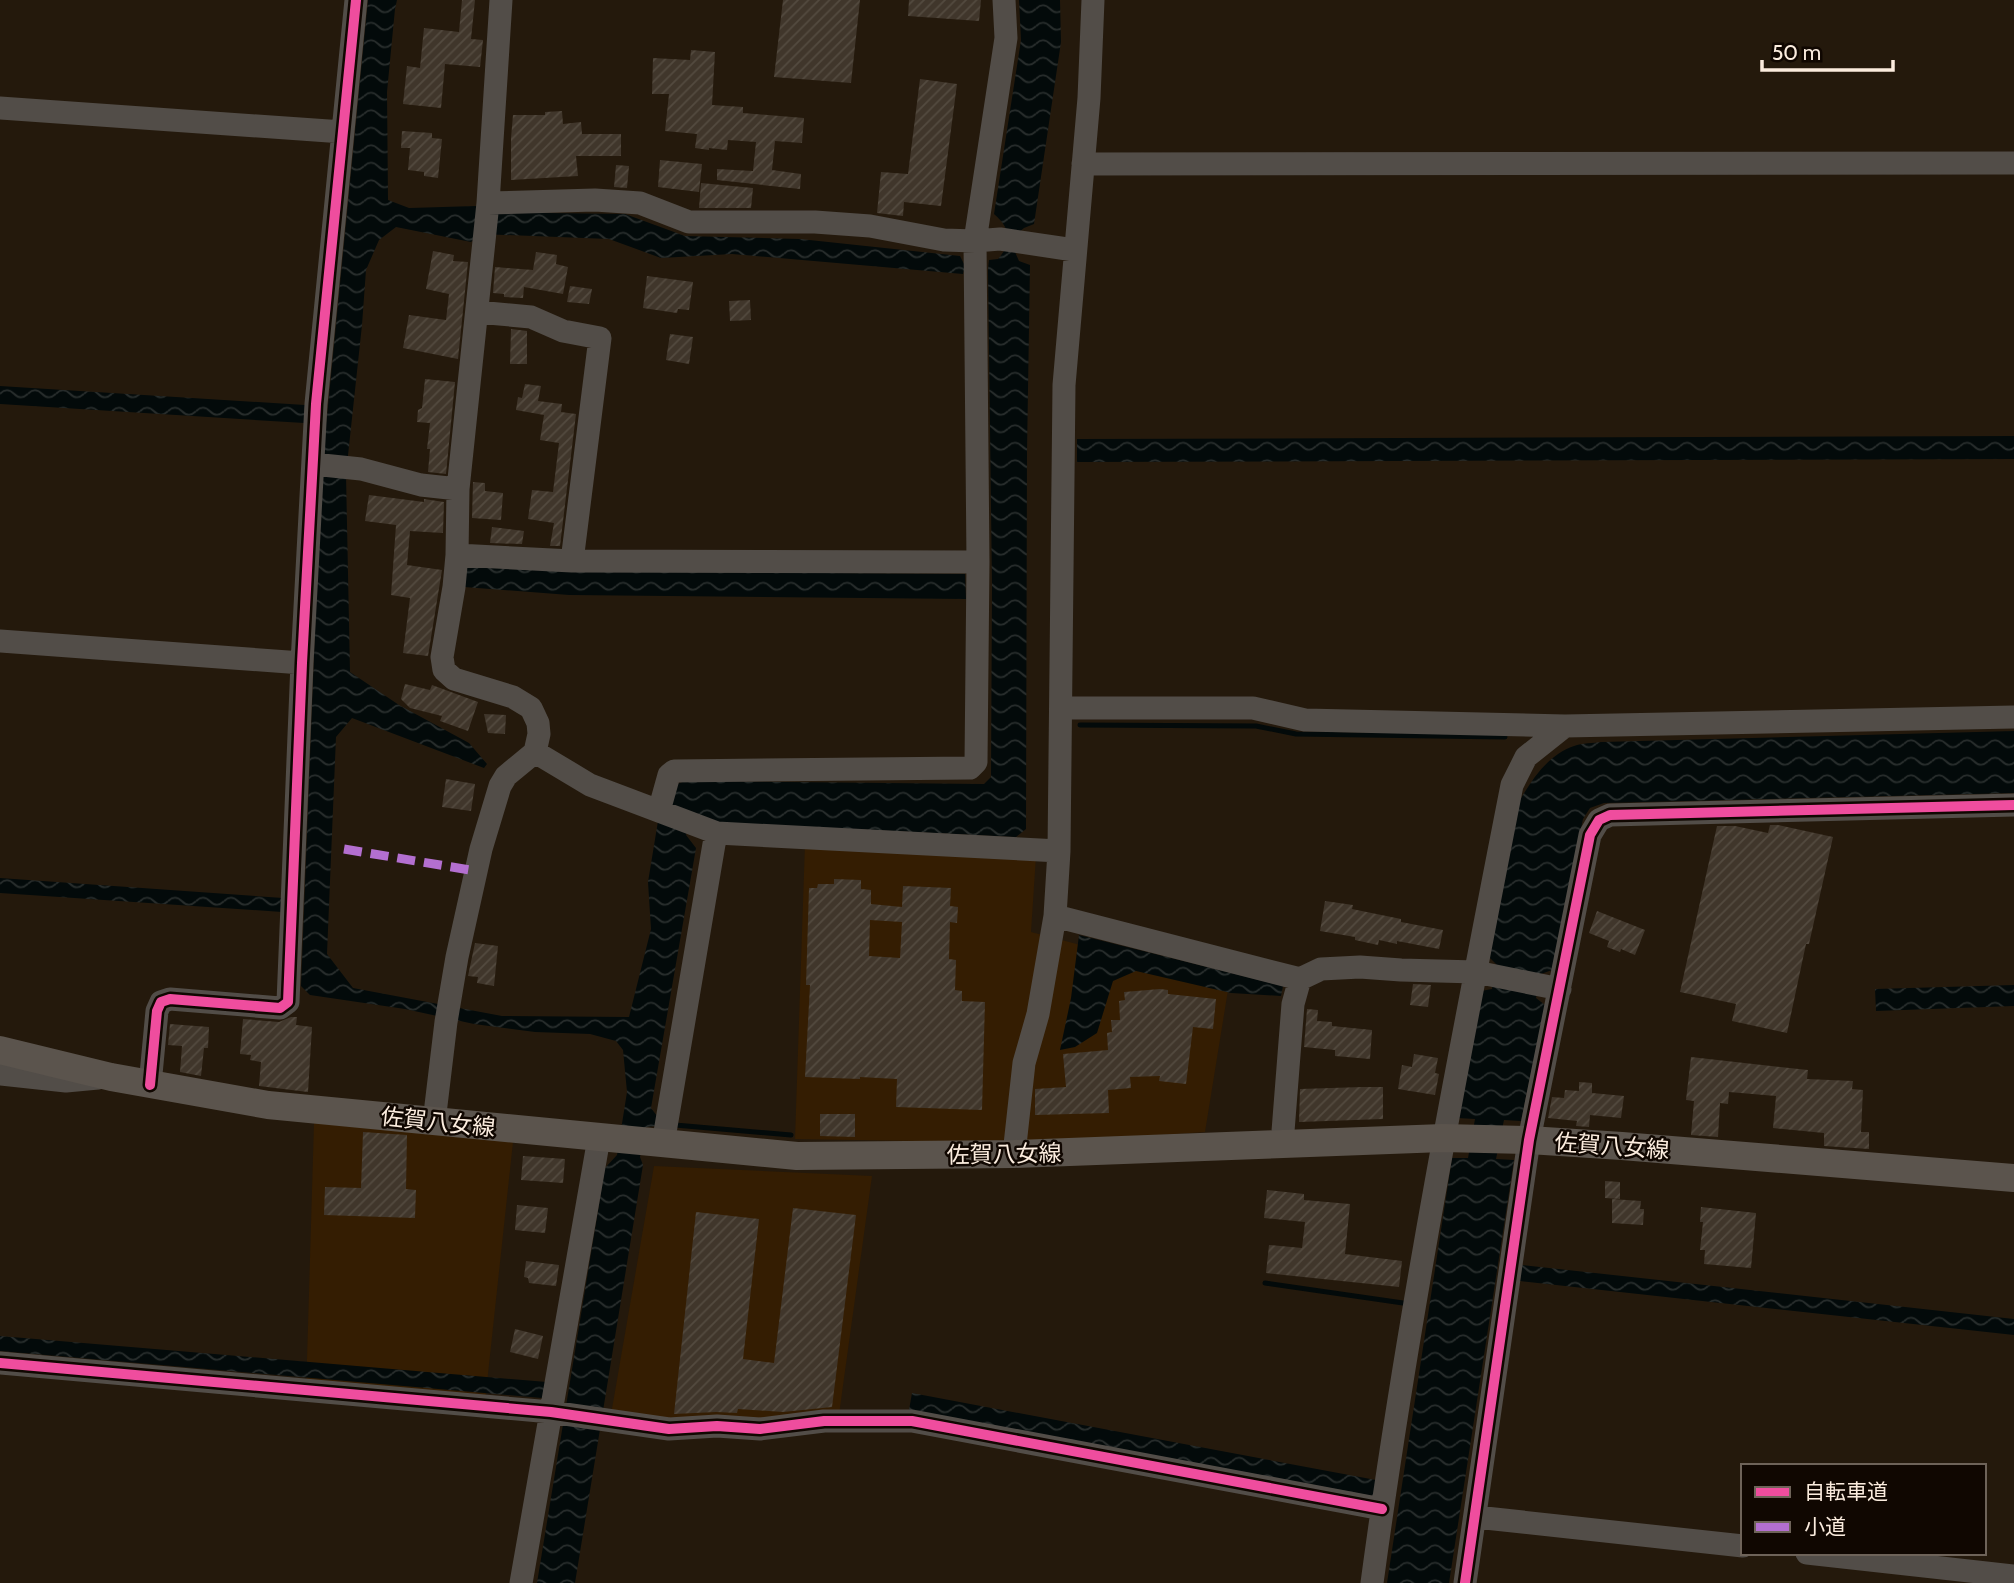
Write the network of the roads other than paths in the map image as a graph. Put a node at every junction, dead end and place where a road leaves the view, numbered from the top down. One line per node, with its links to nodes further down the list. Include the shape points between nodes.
1 (356, 0): 6 (street)
2 (501, 0): 9 (street)
3 (1004, 0): 10 (street, via 1006,38)
4 (1093, 0): 8 (street)
5 (0, 108): 6 (street)
6 (343, 132): 13 (street, via 316,404)
7 (2014, 163): 8 (street)
8 (1083, 164): 11 (street)
9 (488, 206): 10 (street, via 595,200 640,203 689,222 815,222); 12 (street)
10 (975, 242): 11 (street, via 1011,240); 17 (street)
11 (1074, 250): 20 (street, via 1064,386)
12 (477, 312): 14 (street); 16 (street, via 531,317 563,331 600,338)
13 (325, 466): 14 (street); 19 (street)
14 (458, 489): 15 (street)
15 (457, 555): 16 (street); 23 (street, via 444,670 454,679 513,697 531,708 538,723)
16 (572, 561): 17 (street)
17 (978, 562): 25 (street, via 976,762 970,768 674,771 668,775)
18 (0, 641): 19 (street)
19 (302, 663): 35 (street, via 288,1002 280,1008 161,1002 156,1011)
20 (1061, 708): 22 (street, via 1253,709 1305,720); 27 (street)
21 (2014, 718): 22 (street)
22 (1565, 726): 29 (street, via 1526,757 1512,785)
23 (535, 752): 25 (street, via 590,785); 36 (street, via 500,786 481,849 457,957)
24 (2014, 805): 31 (street, via 1610,815 1599,820 1590,835)
25 (677, 818): 26 (street)
26 (717, 833): 27 (street); 40 (street)
27 (1059, 851): 28 (street)
28 (1055, 916): 30 (street); 42 (street, via 1038,1014 1024,1063)
29 (1476, 972): 30 (street, via 1360,967 1321,969); 31 (street); 37 (street)
30 (1300, 979): 41 (street, via 1293,1004)
31 (1560, 989): 39 (street)
32 (0, 1050): 34 (main road, 佐賀八女線)
33 (0, 1074): 34 (street, via 66,1081)
34 (111, 1077): 35 (main road, 佐賀八女線)
35 (150, 1085): 36 (main road, 佐賀八女線, via 268,1105)
36 (434, 1122): 38 (main road, 佐賀八女線)
37 (1455, 1138): 39 (main road, 佐賀八女線); 41 (main road, 佐賀八女線); 46 (street)
38 (607, 1139): 40 (main road, 佐賀八女線); 45 (street)
39 (1518, 1139): 43 (main road, 佐賀八女線); 47 (street)
40 (656, 1143): 42 (main road, 佐賀八女線, via 797,1156)
41 (1282, 1144): 42 (main road, 佐賀八女線)
42 (1014, 1154)
43 (2014, 1178)
44 (0, 1363): 45 (street)
45 (551, 1412): 46 (street, via 669,1429 912,1421); 51 (street)
46 (1382, 1509): 52 (street)
47 (1476, 1517): 48 (street); 53 (street)
48 (1741, 1546)
49 (1825, 1555): 50 (street)
50 (2014, 1576)
51 (521, 1583)
52 (1372, 1583)
53 (1465, 1583)

